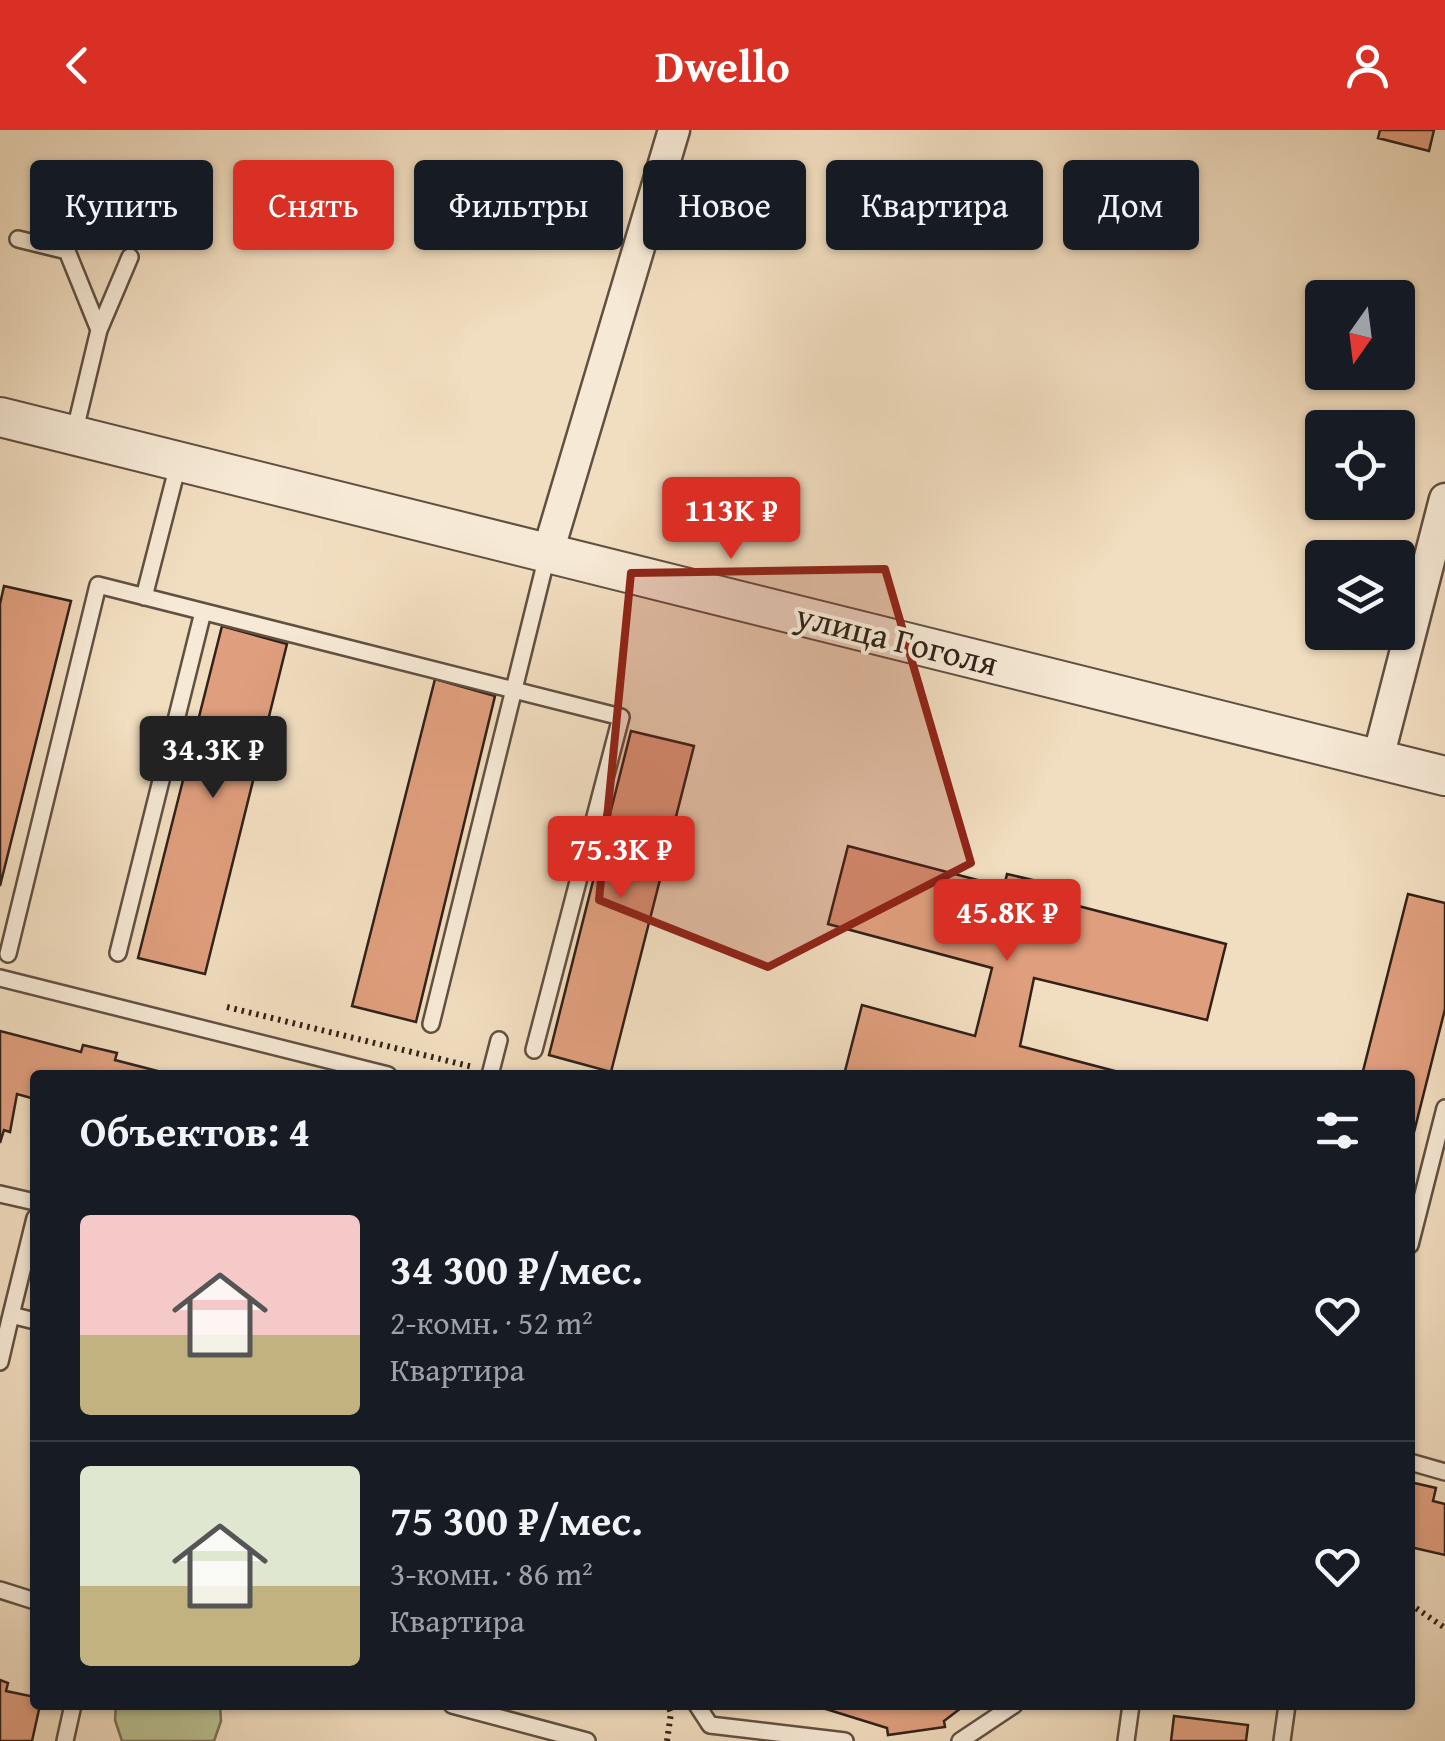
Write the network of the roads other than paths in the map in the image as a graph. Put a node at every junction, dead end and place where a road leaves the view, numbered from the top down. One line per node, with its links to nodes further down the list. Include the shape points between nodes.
1 (674, 130): 10 (street)
2 (18, 239): 4 (lane, via 68,252)
3 (130, 257): 4 (lane)
4 (99, 330): 6 (lane)
5 (0, 417): 6 (street, улица Гоголя)
6 (73, 435): 7 (street, улица Гоголя)
7 (179, 461): 10 (street, улица Гоголя); 11 (lane)
8 (1445, 499): 9 (street)
9 (1439, 547): 14 (street)
10 (548, 552): 13 (lane); 14 (street, улица Гоголя)
11 (144, 597): 12 (lane); 17 (lane, via 98,585)
12 (203, 612): 13 (lane); 16 (lane)
13 (514, 690): 19 (lane); 21 (lane, via 621,717)
14 (1378, 758): 15 (street, улица Гоголя)
15 (1445, 776)
16 (118, 953)
17 (8, 954)
18 (0, 978): 22 (lane)
19 (431, 1024)
20 (499, 1040): 23 (lane)
21 (534, 1050)
22 (368, 1070)
23 (492, 1070)
24 (1445, 1108): 27 (lane)
25 (0, 1194): 26 (lane)
26 (30, 1201)
27 (1415, 1225)
28 (30, 1238): 29 (lane)
29 (11, 1315): 30 (lane); 31 (lane)
30 (30, 1319)
31 (0, 1362)
32 (1415, 1463): 33 (lane)
33 (1445, 1472)
34 (0, 1590): 35 (lane)
35 (30, 1599)
36 (71, 1710): 42 (lane)
37 (471, 1710): 43 (lane)
38 (700, 1710): 44 (lane, via 710,1724)
39 (1006, 1710): 45 (lane)
40 (1130, 1710): 46 (lane)
41 (1286, 1710): 47 (lane)
42 (65, 1741)
43 (587, 1741)
44 (845, 1741)
45 (960, 1741)
46 (1126, 1741)
47 (1282, 1741)

